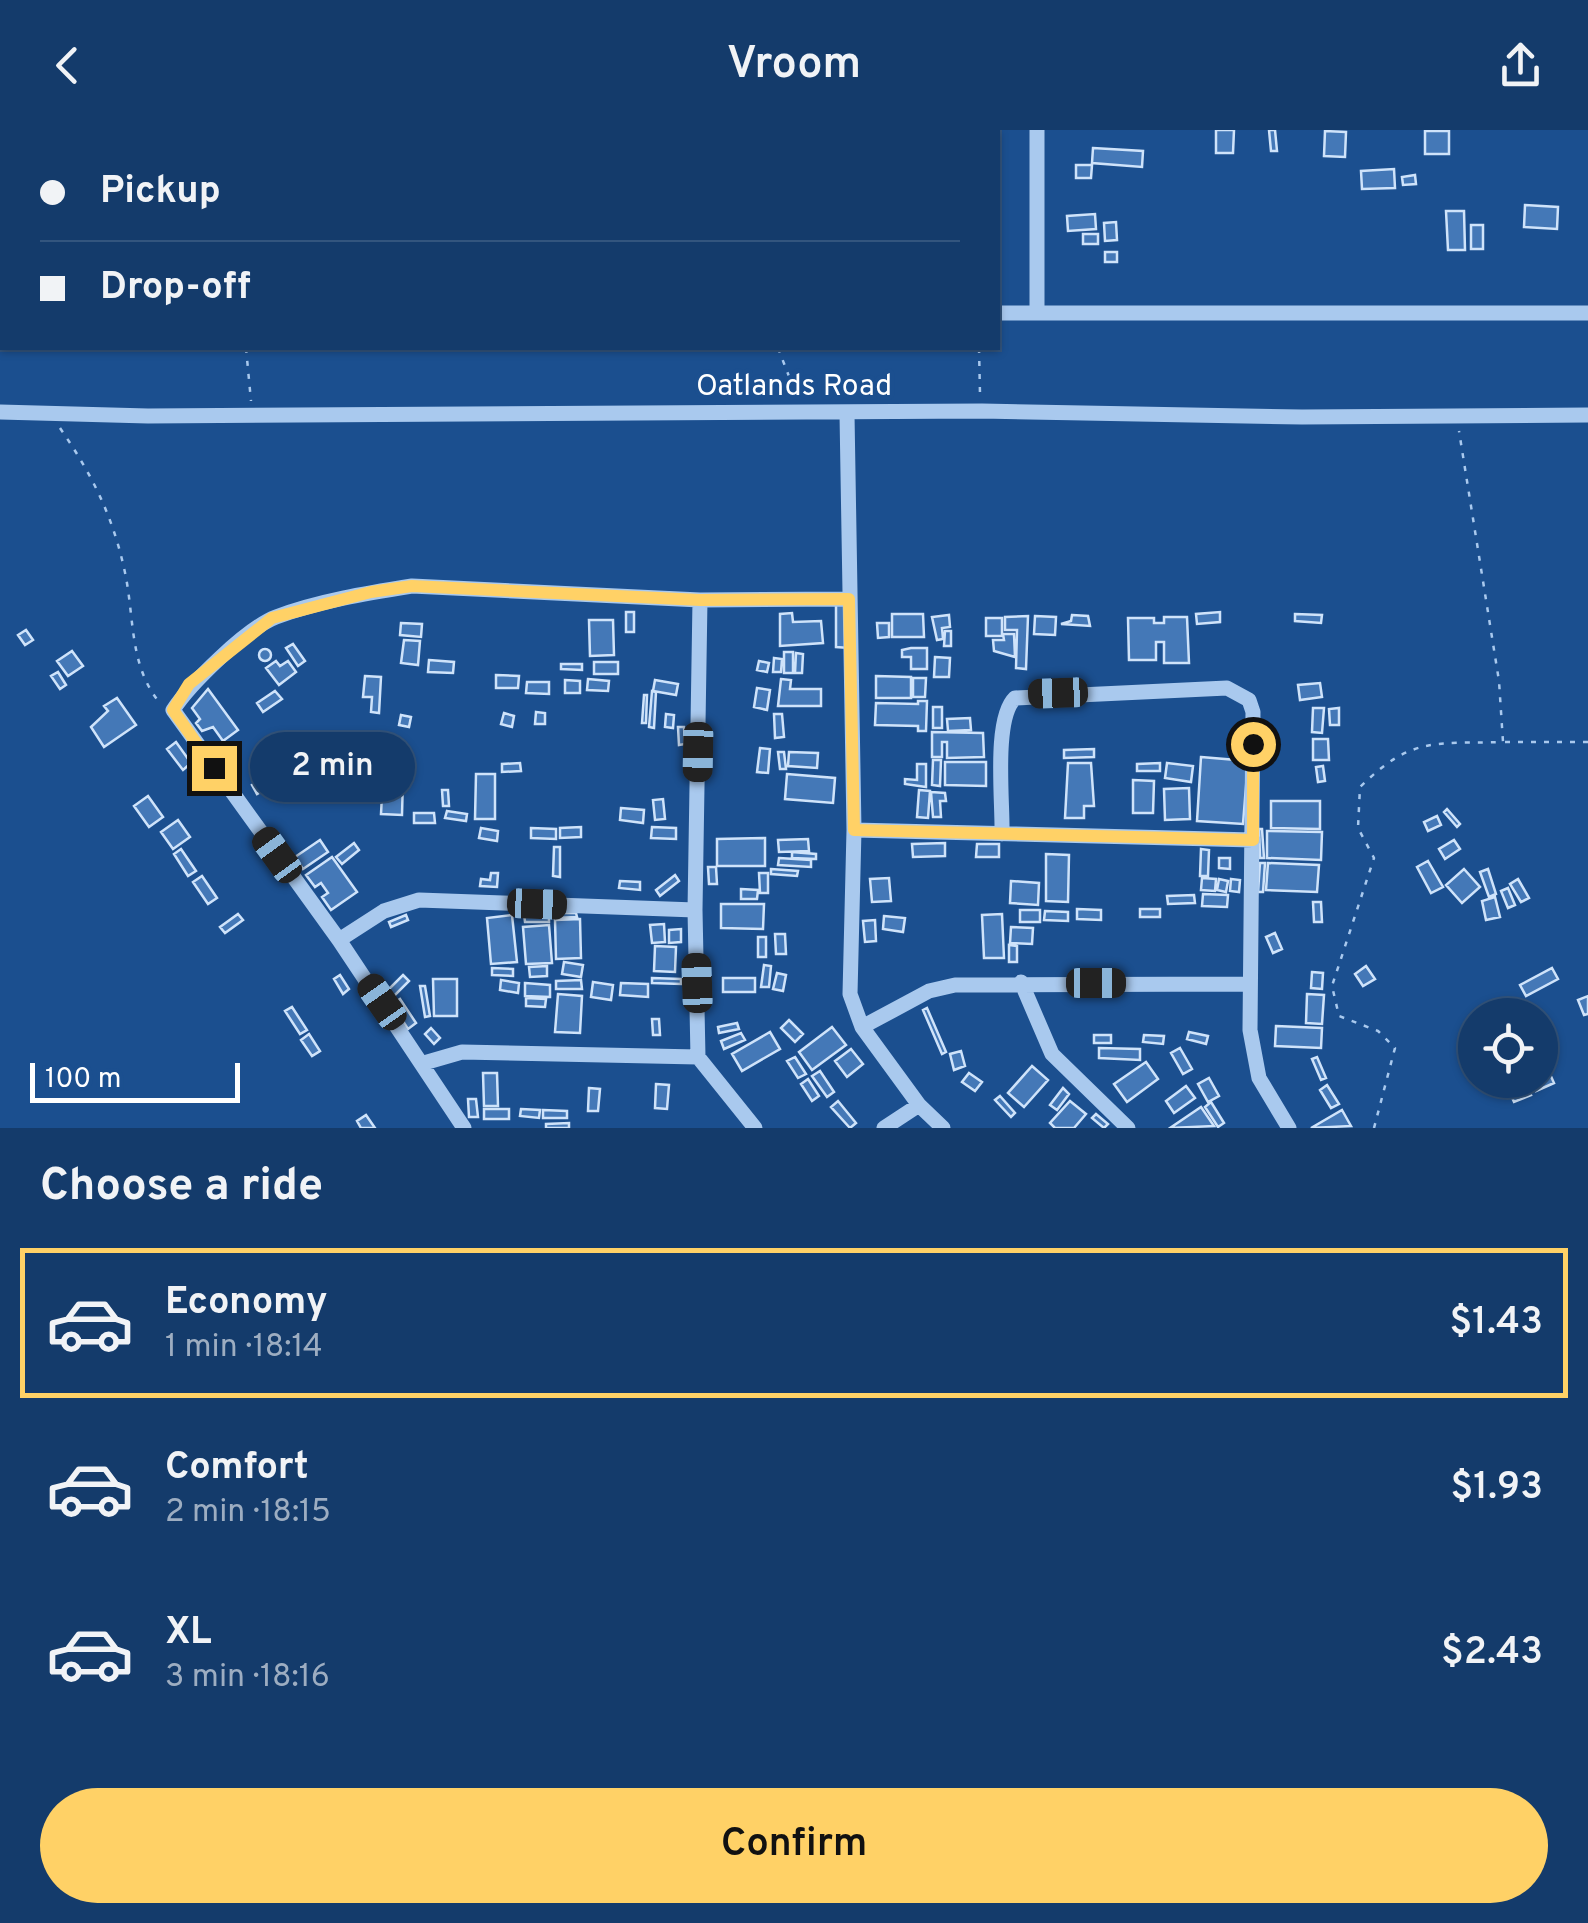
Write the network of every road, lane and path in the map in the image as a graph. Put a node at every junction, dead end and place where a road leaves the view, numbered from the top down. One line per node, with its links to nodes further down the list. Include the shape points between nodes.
1 (1037, 130): 2 (street)
2 (1037, 312): 3 (street); 4 (street)
3 (1000, 313)
4 (1588, 313)
5 (246, 350): 15 (path)
6 (779, 350): 11 (path)
7 (979, 350): 8 (path)
8 (982, 411): 12 (street, Oatlands Road); 14 (street, Oatlands Road)
9 (0, 412): 10 (street, Oatlands Road)
10 (50, 412): 15 (street, Oatlands Road); 18 (path, via 98,484 125,572 143,678 160,705)
11 (802, 412): 12 (street, Oatlands Road); 15 (street, Oatlands Road)
12 (847, 414): 16 (street)
13 (1588, 414): 14 (street, Oatlands Road)
14 (1457, 415): 19 (path)
15 (253, 416)
16 (849, 599): 17 (street); 21 (street)
17 (700, 600): 18 (street, via 412,586 371,592 272,618 189,684); 24 (street)
18 (173, 710): 25 (street)
19 (1503, 742): 20 (path); 38 (path, via 1427,744 1391,756 1360,787 1358,828 1374,858 1332,986 1339,1016 1378,1030 1395,1048)
20 (1588, 742)
21 (854, 830): 22 (street); 28 (street, via 850,994)
22 (1002, 834): 23 (street); 23 (street, via 1002,724 1014,698 1226,688 1240,692 1253,712)
23 (1253, 840): 27 (street)
24 (695, 910): 25 (street, via 419,900 384,911); 29 (street)
25 (339, 940): 30 (street)
26 (1020, 982): 27 (street); 28 (street, via 929,992); 36 (street, via 1052,1054)
27 (1248, 984): 37 (street, via 1252,1056)
28 (862, 1027): 31 (street)
29 (698, 1057): 30 (street, via 462,1052); 33 (street)
30 (424, 1063): 32 (street)
31 (919, 1104): 34 (street); 35 (street)
32 (464, 1128)
33 (755, 1128)
34 (884, 1128)
35 (942, 1128)
36 (1128, 1128)
37 (1289, 1128)
38 (1374, 1128)

